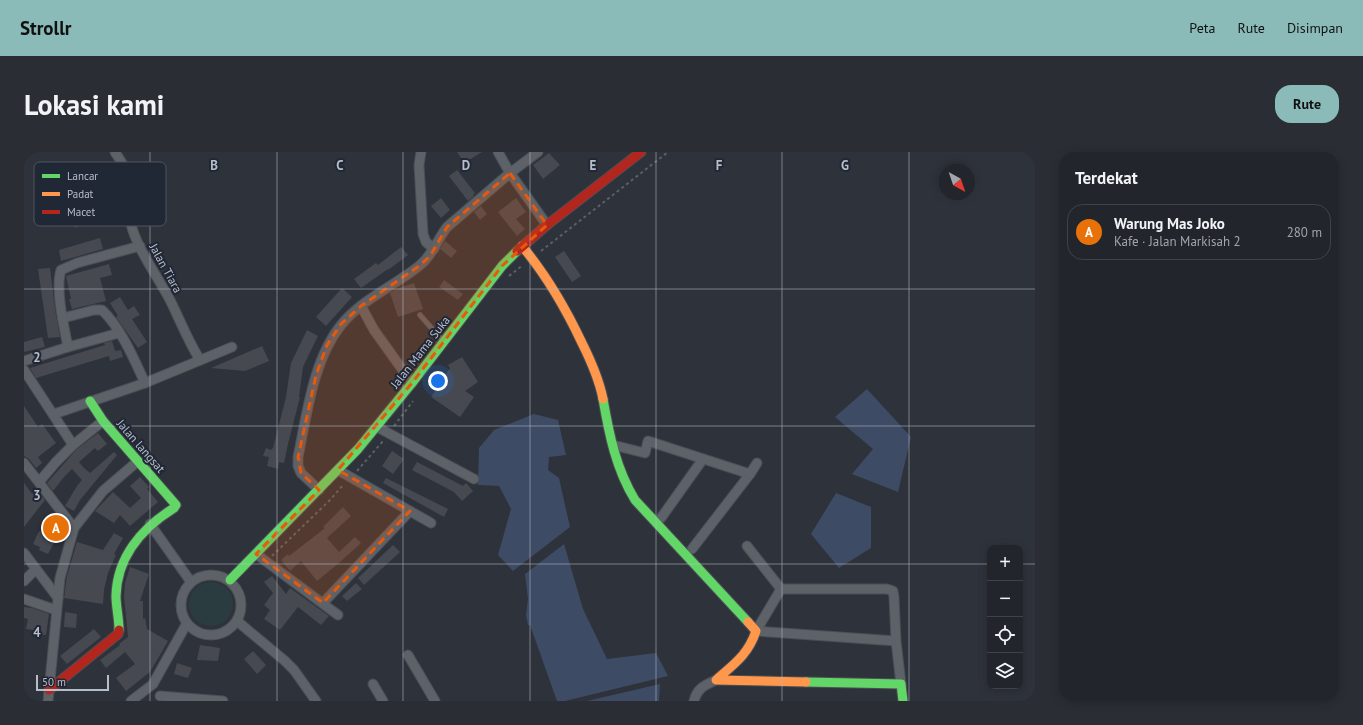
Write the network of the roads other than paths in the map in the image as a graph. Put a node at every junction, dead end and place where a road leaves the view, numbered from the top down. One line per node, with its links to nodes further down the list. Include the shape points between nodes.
1 (115, 152): 6 (street, Jalan Tiara)
2 (421, 152): 12 (street, via 419,165 423,234 426,242)
3 (498, 152): 7 (street)
4 (538, 152): 7 (street)
5 (642, 152): 8 (street, Jalan Mama Suka)
6 (121, 162)
7 (510, 173): 8 (street); 12 (street, via 447,227)
8 (547, 225): 11 (street, Jalan Mama Suka)
9 (131, 226): 10 (street, Jalan Tiara)
10 (140, 246): 15 (street, via 77,263 61,270 58,278); 20 (street, Jalan Tiara)
11 (522, 246): 17 (street, Jalan Mama Suka, via 502,266); 30 (street, via 566,310 598,379)
12 (434, 248): 13 (street, via 430,256 419,266)
13 (361, 306): 24 (street, via 374,330); 39 (street, via 342,324 328,345 316,375 298,466 301,473)
14 (420, 315): 17 (lane)
15 (63, 318): 16 (street, via 102,310 110,317); 18 (street)
16 (119, 332): 18 (street); 23 (street)
17 (444, 342): 24 (street, Jalan Mama Suka)
18 (68, 346): 21 (street)
19 (232, 347): 20 (street)
20 (200, 360): 23 (street)
21 (24, 361)
22 (24, 370): 26 (street)
23 (145, 383): 25 (street)
24 (412, 383): 28 (street, Jalan Mama Suka)
25 (90, 402): 26 (street); 27 (street, Jalan langsat)
26 (54, 414): 29 (street)
27 (103, 421): 29 (street); 32 (street, Jalan langsat)
28 (377, 427): 35 (street, Jalan Mama Suka); 37 (street)
29 (73, 445): 38 (street)
30 (613, 445): 31 (street, via 645,453 648,441); 61 (street, via 625,484 635,500)
31 (703, 459): 36 (street); 41 (street)
32 (138, 461): 43 (street, Jalan langsat, via 176,505); 44 (street, via 103,491)
33 (24, 463): 38 (street)
34 (757, 463): 36 (street)
35 (338, 470): 39 (street, Jalan Mama Suka); 40 (street)
36 (750, 474): 46 (street)
37 (474, 479)
38 (39, 482): 44 (street)
39 (320, 490): 48 (street, Jalan Mama Suka)
40 (410, 510): 42 (street); 56 (street)
41 (661, 518)
42 (431, 523)
43 (150, 524): 52 (street); 68 (street, via 138,536 118,575 116,596 120,630 116,636)
44 (74, 528): 54 (street, via 60,578)
45 (747, 546): 53 (street)
46 (692, 549)
47 (24, 553): 49 (street)
48 (256, 554): 50 (street, Jalan Mama Suka); 56 (street)
49 (36, 569): 51 (street); 54 (street)
50 (230, 580): 52 (street, via 219,575 207,575); 59 (street, via 237,588 241,599)
51 (24, 581)
52 (191, 582): 60 (street, via 181,602)
53 (781, 589): 61 (street); 62 (street, via 893,591)
54 (58, 598): 57 (street)
55 (24, 599): 57 (street)
56 (323, 603): 58 (street)
57 (56, 610): 68 (street)
58 (338, 615)
59 (237, 621): 60 (street, via 227,631 213,635 199,632); 73 (street, via 294,670)
60 (187, 623): 65 (street)
61 (756, 631): 62 (street); 64 (street, via 744,655)
62 (896, 641): 67 (street)
63 (408, 655): 75 (street)
64 (716, 680): 67 (street); 76 (street, via 698,690)
65 (153, 684): 69 (street); 71 (street)
66 (373, 684): 74 (street)
67 (901, 684): 77 (street)
68 (49, 690): 70 (street)
69 (162, 699): 72 (street)
70 (48, 701)
71 (131, 701)
72 (223, 701)
73 (316, 701)
74 (383, 701)
75 (435, 701)
76 (694, 701)
77 (903, 701)

